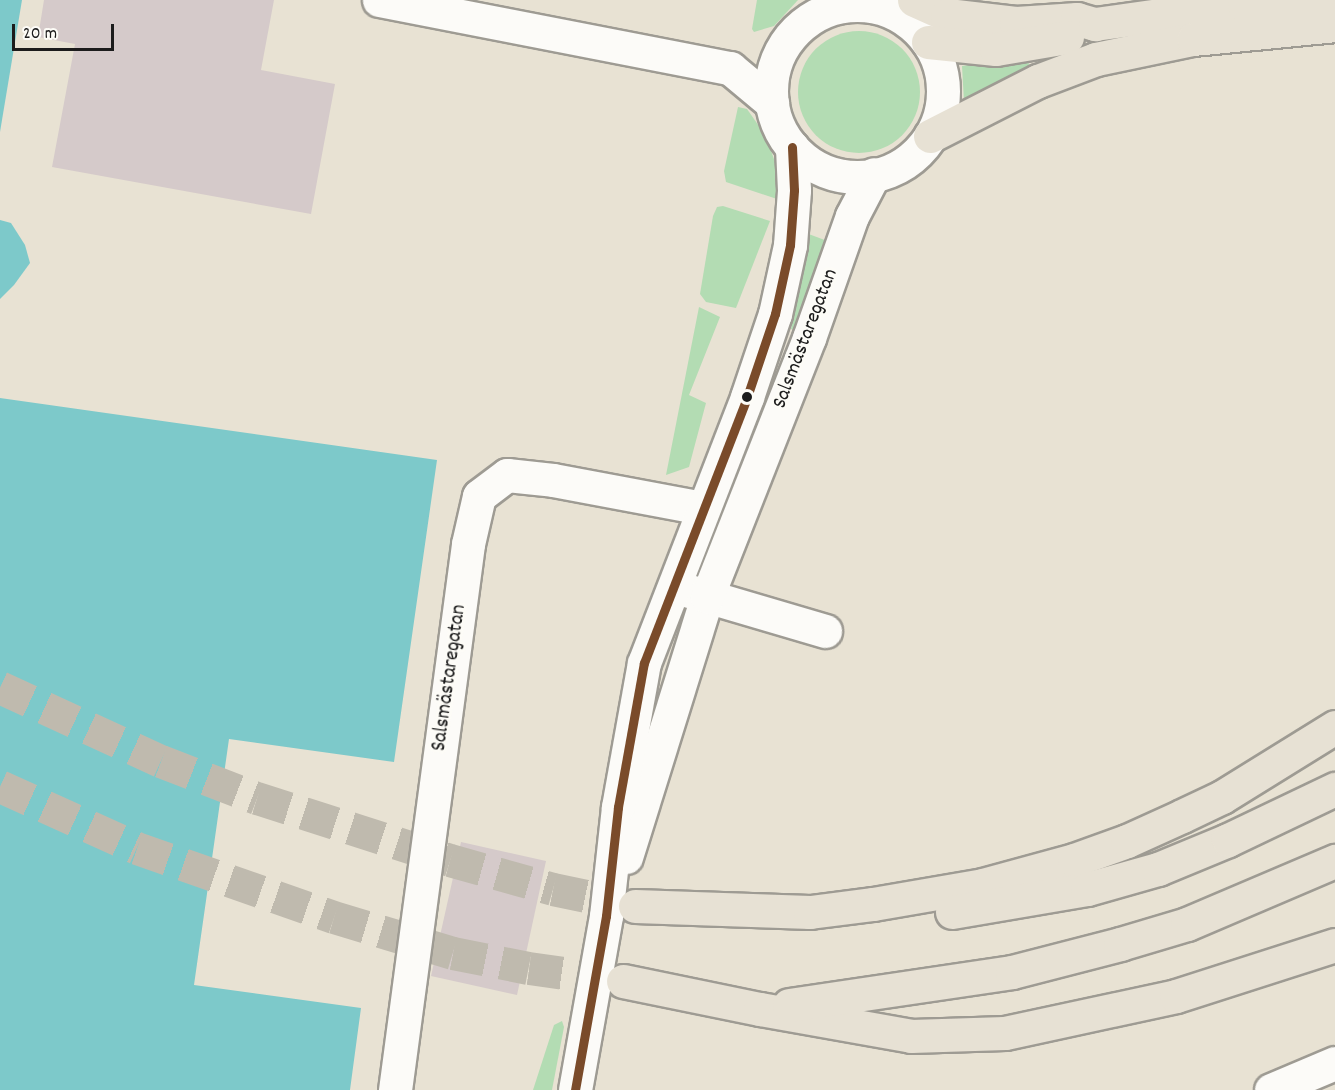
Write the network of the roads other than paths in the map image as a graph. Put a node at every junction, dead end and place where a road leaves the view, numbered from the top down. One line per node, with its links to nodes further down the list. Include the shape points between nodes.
1 (379, 0): 11 (street)
2 (1264, 0): 4 (highway)
3 (1329, 0): 4 (highway)
4 (1230, 5): 7 (highway)
5 (905, 6): 6 (street, Salsmästaregatan); 7 (highway, via 1016,23 1077,19); 10 (street, Salsmästaregatan)
6 (818, 8): 9 (street, Salsmästaregatan)
7 (1095, 24): 10 (highway, via 1080,35 996,49)
8 (1335, 25): 13 (highway, via 1193,39 1096,59 1038,81)
9 (786, 41): 11 (street, via 759,58); 12 (street, Salsmästaregatan, via 773,71)
10 (928, 42): 13 (street, Salsmästaregatan, via 940,69 943,89)
11 (730, 68): 12 (street)
12 (772, 103): 14 (street, Salsmästaregatan, via 779,127)
13 (930, 136): 15 (street, Salsmästaregatan, via 906,161)
14 (792, 147): 15 (street, Salsmästaregatan, via 809,162 830,172); 16 (street, Salsmästaregatan, via 792,218 785,275 747,397)
15 (874, 174): 18 (street, Salsmästaregatan, via 852,216 809,338)
16 (702, 508): 17 (street, Salsmästaregatan); 29 (street, Salsmästaregatan, via 507,475 479,496 468,544)
17 (673, 585): 18 (street); 23 (street, Salsmästaregatan, via 644,663 618,807)
18 (707, 597): 19 (street); 23 (street, Salsmästaregatan, via 665,725)
19 (825, 631)
20 (1335, 727): 24 (highway, via 1222,798 1074,860 983,885 873,904 810,912)
21 (1335, 789): 24 (highway, via 1218,844 1158,868 1087,889 899,921 810,921)
22 (1335, 861): 27 (highway, via 1187,924 1012,972)
23 (621, 911): 24 (highway); 30 (street, Salsmästaregatan)
24 (748, 911)
25 (1335, 945): 27 (highway, via 1176,996 1005,1033 911,1036)
26 (623, 981): 27 (highway)
27 (760, 1009)
28 (1335, 1063): 31 (street)
29 (395, 1090)
30 (575, 1090)
31 (1271, 1090)

